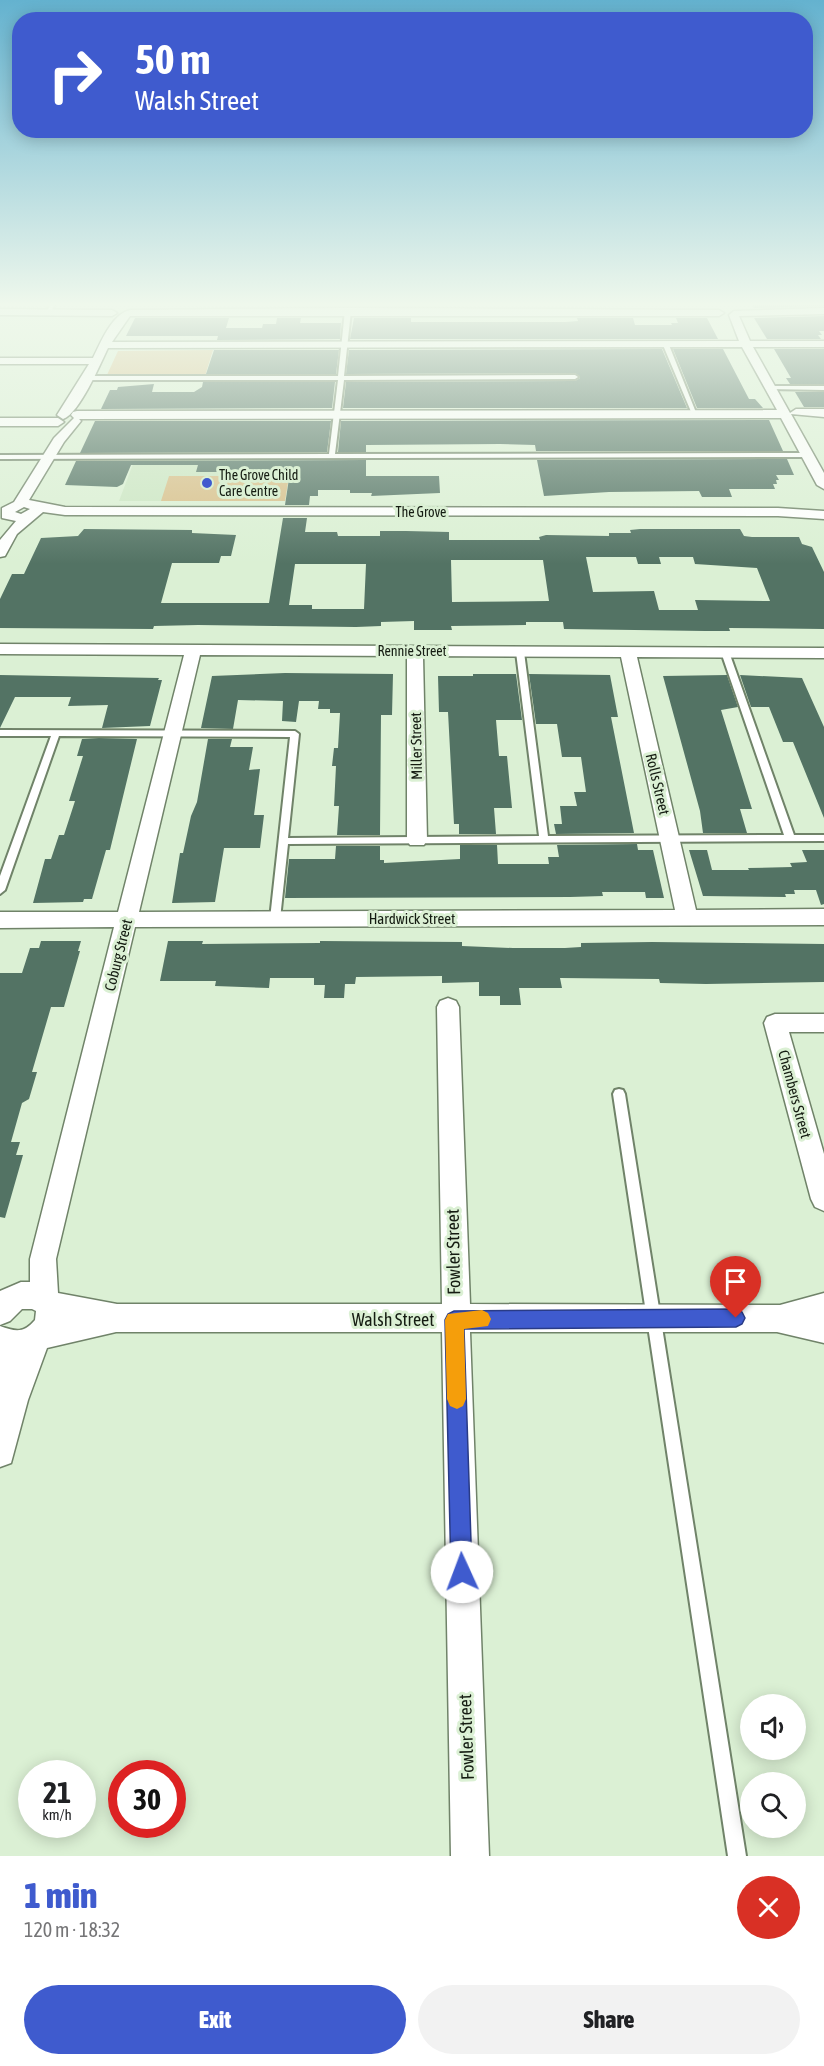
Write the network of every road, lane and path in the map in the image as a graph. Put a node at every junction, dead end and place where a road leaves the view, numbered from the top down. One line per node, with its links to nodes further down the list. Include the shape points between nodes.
1 (81, 391): 9 (street)
2 (339, 391): 8 (lane)
3 (685, 391): 6 (lane)
4 (773, 391): 7 (street)
5 (824, 413): 7 (street)
6 (695, 414): 7 (street); 8 (street)
7 (790, 414): 12 (street)
8 (336, 415): 9 (street); 11 (lane)
9 (68, 418): 10 (street); 13 (street)
10 (6, 422)
11 (332, 455): 12 (lane); 13 (lane)
12 (808, 455): 15 (street)
13 (49, 456): 14 (lane); 16 (street)
14 (0, 457)
15 (824, 485)
16 (19, 509): 18 (street, The Grove); 20 (street)
17 (824, 509): 18 (street, The Grove)
18 (778, 512): 19 (street, The Grove)
19 (824, 515)
20 (0, 553)
21 (0, 649): 22 (street, Rennie Street)
22 (193, 651): 23 (street, Rennie Street); 30 (street, Coburg Street)
23 (415, 651): 24 (street, Rennie Street); 35 (street, Miller Street)
24 (520, 652): 25 (street, Rennie Street); 33 (lane)
25 (628, 652): 26 (street, Rennie Street); 34 (street, Rolls Street)
26 (725, 652): 27 (street, Rennie Street); 31 (lane)
27 (822, 656)
28 (0, 733): 29 (lane)
29 (56, 733): 30 (lane); 37 (lane)
30 (173, 734): 36 (lane, via 295,734); 40 (street, Coburg Street)
31 (790, 838): 32 (lane); 34 (lane)
32 (824, 838)
33 (544, 839): 34 (lane); 35 (lane)
34 (668, 839): 38 (street, Rolls Street)
35 (417, 840): 36 (lane)
36 (283, 841): 41 (lane)
37 (0, 890)
38 (687, 916): 39 (street, Hardwick Street); 41 (street, Hardwick Street)
39 (824, 917)
40 (127, 919): 41 (street, Hardwick Street); 42 (street, Hardwick Street); 48 (street, Coburg Street)
41 (275, 919)
42 (0, 920)
43 (448, 1007): 55 (street, Fowler Street)
44 (824, 1023): 46 (street, Chambers Street, via 775,1023)
45 (619, 1094): 52 (lane)
46 (817, 1147): 47 (street, Chambers Street)
47 (824, 1199)
48 (43, 1259): 49 (street, Coburg Street); 50 (street, Coburg Street)
49 (47, 1302): 50 (street, Walsh Street, via 32,1294); 53 (street, Walsh Street); 57 (street, Coburg Street, via 50,1320)
50 (6, 1303)
51 (824, 1307): 54 (street, Walsh Street)
52 (654, 1317): 54 (street, Walsh Street); 55 (street, Walsh Street); 63 (lane)
53 (117, 1318): 55 (street, Walsh Street); 57 (street, Walsh Street)
54 (777, 1318): 56 (street, Walsh Street)
55 (454, 1320): 62 (street, Fowler Street)
56 (824, 1329)
57 (38, 1338): 58 (street, Walsh Street, via 20,1347); 60 (street)
58 (0, 1340)
59 (0, 1349): 60 (street)
60 (13, 1400): 61 (street)
61 (0, 1452)
62 (470, 1856)
63 (737, 1856)

